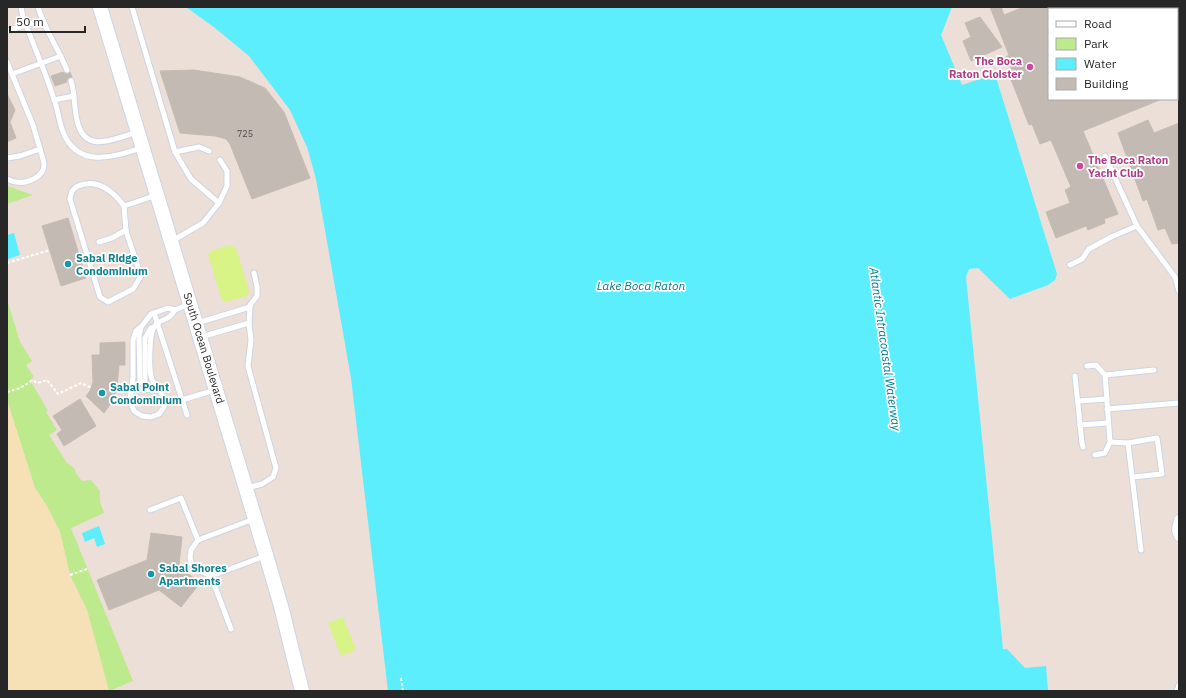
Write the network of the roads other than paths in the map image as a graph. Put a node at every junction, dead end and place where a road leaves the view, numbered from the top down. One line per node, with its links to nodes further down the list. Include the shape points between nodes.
1 (21, 7): 6 (lane)
2 (38, 7): 5 (lane)
3 (100, 7): 16 (main road, South Ocean Boulevard)
4 (132, 7): 20 (lane)
5 (42, 20): 6 (lane); 8 (lane)
6 (26, 25): 7 (lane); 10 (lane)
7 (7, 31)
8 (61, 56): 10 (lane); 11 (lane)
9 (7, 62): 12 (lane)
10 (41, 63): 12 (lane); 15 (lane)
11 (67, 70)
12 (12, 74): 18 (lane, via 34,125)
13 (71, 81): 14 (lane)
14 (74, 96): 15 (lane); 16 (lane, via 79,128 83,136 91,142)
15 (54, 100): 17 (lane, via 67,141 81,153 102,158)
16 (138, 132): 17 (main road, South Ocean Boulevard)
17 (143, 148): 25 (main road, South Ocean Boulevard)
18 (40, 149): 22 (lane); 24 (lane, via 44,164 38,176 17,183)
19 (209, 151): 20 (lane, via 199,148)
20 (175, 152): 26 (lane, via 191,179)
21 (1105, 156): 28 (lane)
22 (7, 158)
23 (220, 160): 26 (lane, via 227,171 227,186)
24 (7, 179)
25 (158, 195): 27 (lane); 30 (main road, South Ocean Boulevard)
26 (218, 203): 30 (lane, via 203,223)
27 (124, 206): 29 (lane); 29 (lane, via 115,194 94,184 74,188 71,193 70,199 100,297 108,302 133,289 141,276)
28 (1138, 226): 32 (lane, via 1094,246 1082,259); 34 (lane, via 1175,277)
29 (126, 230): 31 (lane)
30 (171, 241): 35 (main road, South Ocean Boulevard)
31 (99, 242)
32 (1070, 265)
33 (254, 273): 36 (lane, via 257,296)
34 (1179, 291)
35 (190, 304): 37 (lane); 40 (main road, South Ocean Boulevard)
36 (250, 308): 40 (lane); 41 (lane)
37 (175, 310): 38 (lane, via 168,308); 39 (lane, via 171,316)
38 (154, 313): 39 (lane); 42 (lane)
39 (158, 322): 43 (lane); 53 (lane)
40 (196, 323): 44 (main road, South Ocean Boulevard)
41 (249, 323): 44 (lane); 65 (lane, via 251,340 248,366 276,468 273,477 262,484)
42 (141, 327): 43 (lane, via 139,336 143,382 145,338); 49 (lane, via 136,331 133,340)
43 (153, 327): 50 (lane, via 150,339 151,377)
44 (201, 337): 51 (main road, South Ocean Boulevard)
45 (1087, 366): 47 (lane, via 1096,365)
46 (1154, 370): 47 (lane)
47 (1105, 375): 52 (lane)
48 (1075, 376): 54 (lane)
49 (131, 389): 50 (lane); 50 (lane, via 130,400 134,411 142,416 151,417 159,414 164,407 162,395)
50 (158, 390)
51 (217, 390): 53 (lane); 65 (main road, South Ocean Boulevard)
52 (1107, 399): 54 (lane); 56 (lane)
53 (182, 400): 57 (lane)
54 (1078, 401): 59 (lane)
55 (1179, 403): 56 (lane)
56 (1107, 409): 58 (lane)
57 (186, 416)
58 (1108, 424): 59 (lane); 60 (lane)
59 (1080, 425): 62 (lane)
60 (1110, 442): 61 (lane); 63 (lane, via 1105,453)
61 (1128, 443): 64 (lane); 64 (lane, via 1158,438 1162,474)
62 (1083, 447)
63 (1095, 455)
64 (1132, 478): 71 (lane)
65 (246, 488): 67 (main road, South Ocean Boulevard)
66 (150, 510): 70 (lane, via 181,498)
67 (255, 518): 70 (lane); 72 (main road, South Ocean Boulevard)
68 (1179, 520): 69 (street)
69 (1179, 536)
70 (198, 540): 73 (lane, via 191,550 192,565)
71 (1141, 550)
72 (266, 555): 73 (lane); 76 (main road, South Ocean Boulevard)
73 (211, 576): 74 (lane)
74 (231, 629)
75 (1179, 685): 77 (lane)
76 (300, 690)
77 (1177, 691)

